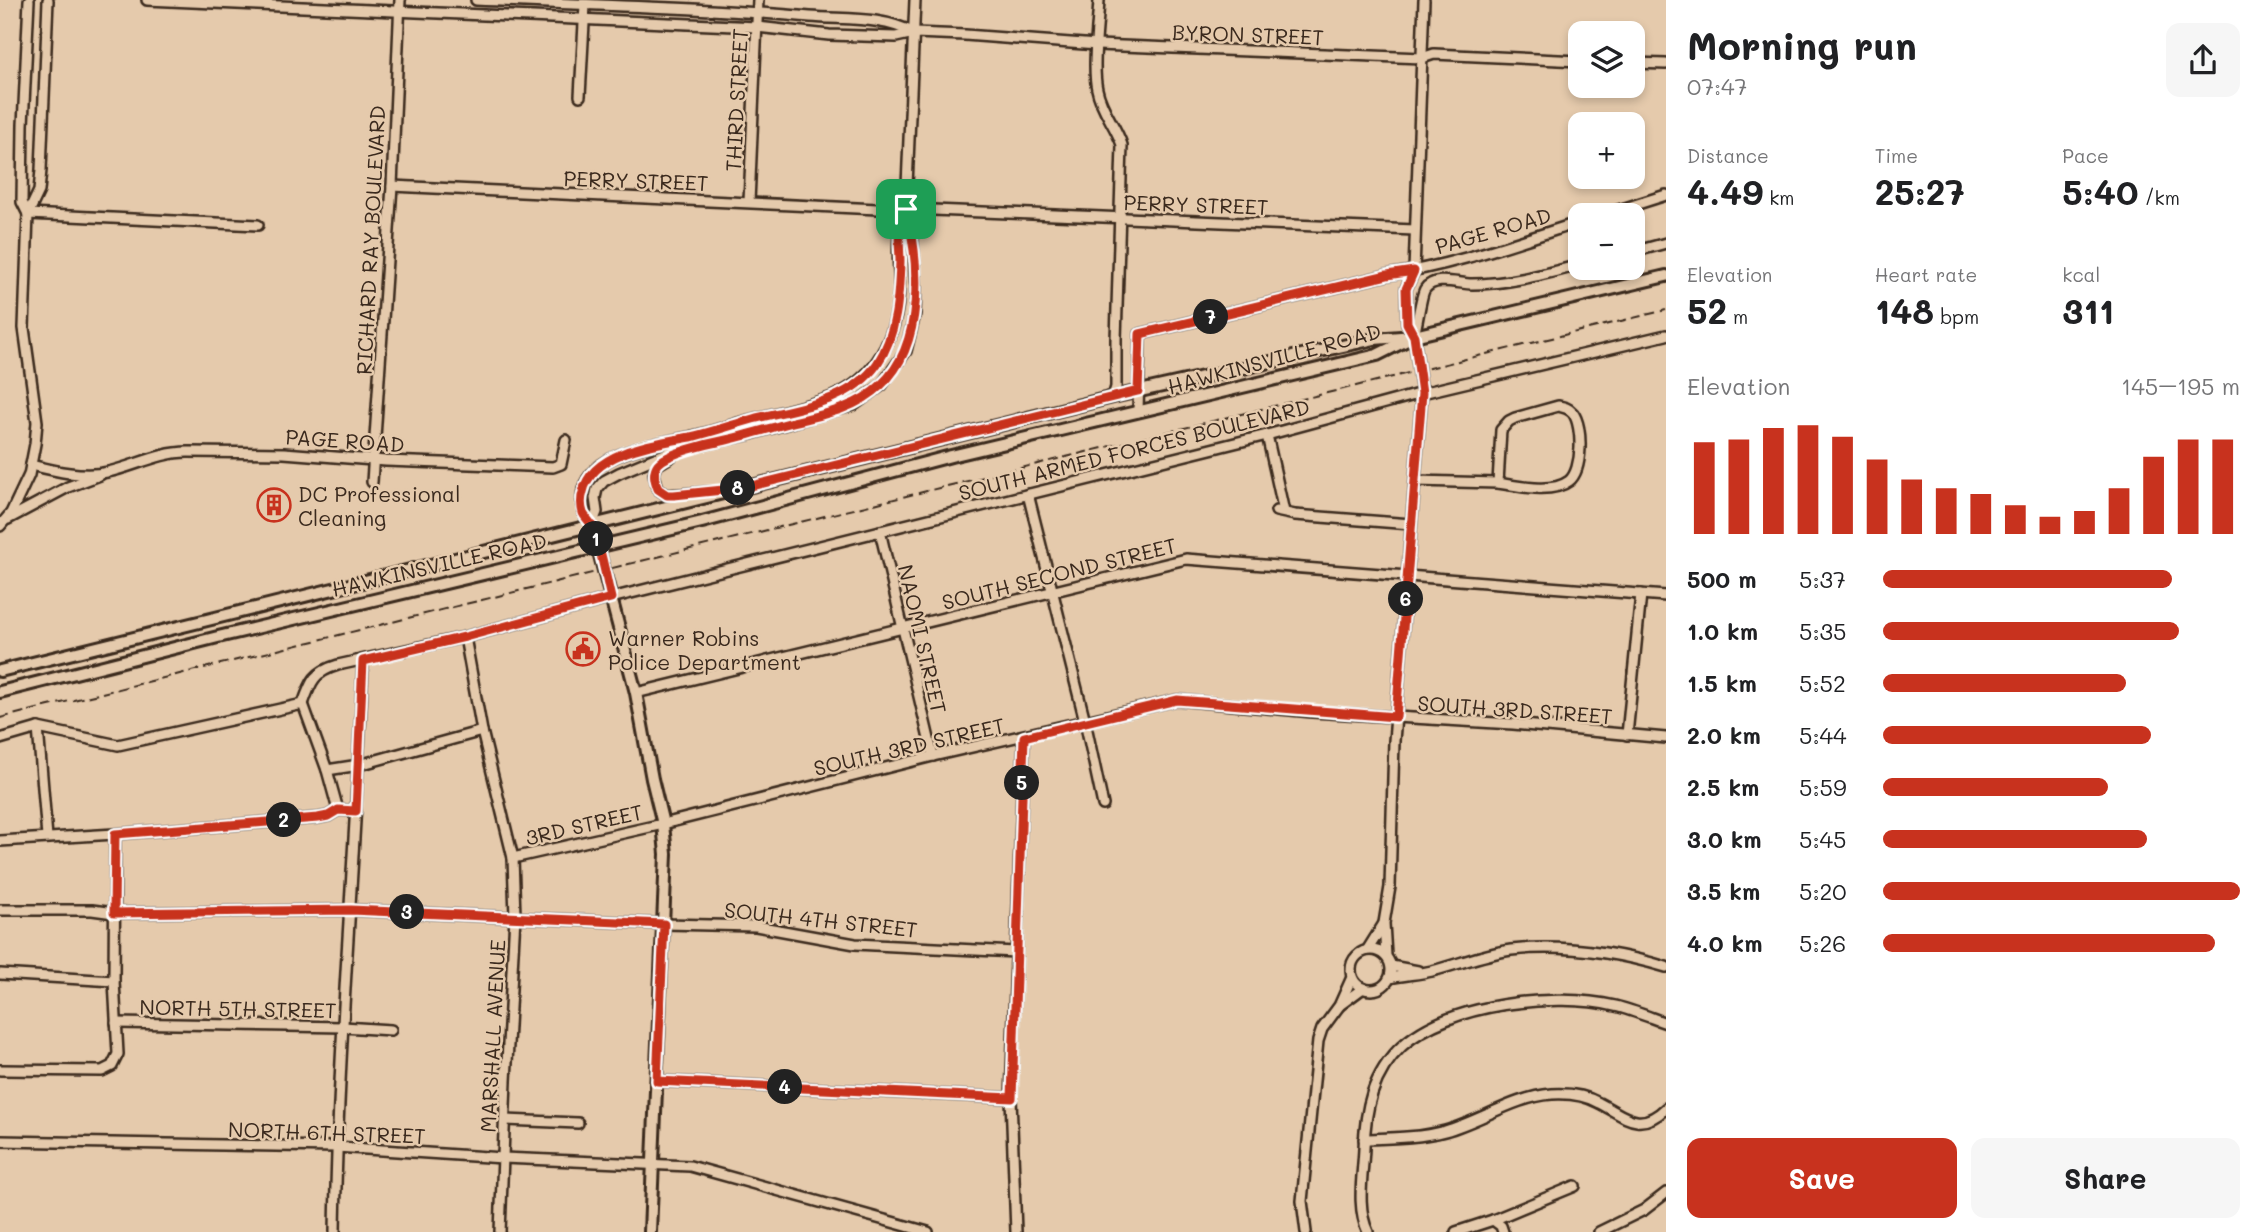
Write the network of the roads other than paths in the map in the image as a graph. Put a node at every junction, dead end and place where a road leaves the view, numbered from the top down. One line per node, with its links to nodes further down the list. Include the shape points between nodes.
1 (29, 0): 33 (street, via 22,202)
2 (48, 0): 33 (street, via 41,170)
3 (147, 0): 13 (street, BYRON STREET)
4 (400, 0): 13 (street, RICHARD RAY BOULEVARD)
5 (476, 0): 10 (street, BYRON STREET)
6 (758, 0): 14 (street, THIRD STREET)
7 (915, 0): 19 (street)
8 (1099, 0): 20 (street)
9 (1424, 0): 21 (street)
10 (499, 1): 11 (street, BYRON STREET); 15 (street)
11 (585, 5): 12 (street, BYRON STREET); 16 (street)
12 (716, 11): 14 (street, BYRON STREET); 17 (street)
13 (399, 12): 15 (street, BYRON STREET); 26 (street, RICHARD RAY BOULEVARD)
14 (757, 12): 18 (street, THIRD STREET); 19 (street, BYRON STREET, via 897,24)
15 (498, 16): 16 (street, BYRON STREET)
16 (584, 20): 17 (street, BYRON STREET); 25 (street)
17 (715, 25): 18 (street, BYRON STREET)
18 (757, 27): 19 (street, BYRON STREET, via 856,36); 28 (street, THIRD STREET)
19 (914, 33): 20 (street, BYRON STREET); 31 (street)
20 (1097, 45): 21 (street, BYRON STREET); 34 (street, via 1097,89 1122,145)
21 (1422, 58): 22 (street, BYRON STREET, via 1434,54); 37 (street)
22 (1568, 60)
23 (1645, 63): 24 (street)
24 (1666, 64)
25 (580, 96)
26 (392, 186): 28 (street, PERRY STREET); 52 (street, RICHARD RAY BOULEVARD)
27 (1666, 195): 29 (street)
28 (749, 202): 30 (street, PERRY STREET)
29 (1641, 203)
30 (878, 209)
31 (906, 209): 51 (street, via 912,229 915,314 906,351 882,385 854,405); 62 (street, via 900,230 896,312 877,365 849,390 812,404 641,447 604,464 583,490 583,515)
32 (933, 210): 34 (street, PERRY STREET)
33 (28, 214): 35 (street); 53 (street, via 24,327 37,422)
34 (1121, 218): 37 (street, PERRY STREET); 47 (street)
35 (258, 225)
36 (1568, 226): 41 (street, PAGE ROAD)
37 (1415, 230): 41 (street)
38 (1666, 243): 39 (street)
39 (1645, 249)
40 (1568, 268): 44 (street, via 1496,284 1432,284 1421,298)
41 (1414, 271): 44 (street, via 1406,289 1407,323); 45 (street, PAGE ROAD, via 1140,334)
42 (1666, 275): 44 (main road, HAWKINSVILLE ROAD)
43 (1666, 335): 46 (street, SOUTH ARMED FORCES BOULEVARD)
44 (1414, 336): 45 (main road, HAWKINSVILLE ROAD, via 1374,339); 46 (street); 48 (main road, HAWKINSVILLE ROAD, via 1377,355)
45 (1138, 391): 47 (main road, HAWKINSVILLE ROAD); 48 (street)
46 (1422, 393): 49 (street, SOUTH ARMED FORCES BOULEVARD); 55 (street)
47 (1113, 397): 58 (main road, HAWKINSVILLE ROAD)
48 (1138, 412): 64 (main road, HAWKINSVILLE ROAD)
49 (1267, 435): 59 (street, SOUTH ARMED FORCES BOULEVARD); 61 (street, via 1280,511)
50 (566, 440): 52 (street, PAGE ROAD, via 561,464 553,467)
51 (696, 446): 58 (street, via 657,465 658,489 674,495); 62 (street, via 646,461 604,481 597,489)
52 (373, 460): 54 (street, PAGE ROAD, via 174,452); 56 (street, RICHARD RAY BOULEVARD)
53 (31, 466): 54 (street, PAGE ROAD); 60 (street)
54 (105, 473): 60 (street, PAGE ROAD, via 56,492)
55 (1415, 481): 57 (street); 61 (street)
56 (372, 482)
57 (1498, 483): 57 (street, via 1546,487 1571,480 1578,470 1580,450 1576,421 1569,409 1558,406 1508,421 1501,430)
58 (743, 488): 62 (main road, HAWKINSVILLE ROAD)
59 (1028, 494): 63 (street, SOUTH ARMED FORCES BOULEVARD); 66 (street)
60 (2, 524)
61 (1411, 524): 65 (street)
62 (592, 525): 64 (main road); 73 (main road, HAWKINSVILLE ROAD)
63 (880, 531): 69 (street, SOUTH ARMED FORCES BOULEVARD); 70 (street, NAOMI STREET)
64 (598, 546): 69 (main road); 74 (main road, HAWKINSVILLE ROAD)
65 (1408, 577): 66 (street, SOUTH SECOND STREET, via 1186,559); 67 (street, SOUTH SECOND STREET); 77 (street)
66 (1051, 592): 70 (street, SOUTH SECOND STREET); 78 (street)
67 (1641, 594): 68 (street, SOUTH SECOND STREET); 81 (street)
68 (1666, 596)
69 (611, 598): 71 (street, SOUTH ARMED FORCES BOULEVARD); 75 (main road)
70 (903, 629): 75 (street, SOUTH SECOND STREET); 85 (street, NAOMI STREET)
71 (465, 637): 72 (street, SOUTH ARMED FORCES BOULEVARD); 80 (street, MARSHALL AVENUE)
72 (363, 661): 76 (street, SOUTH ARMED FORCES BOULEVARD, via 323,670); 86 (street)
73 (0, 671)
74 (0, 692)
75 (636, 693): 91 (main road)
76 (303, 704): 79 (street, via 118,745); 87 (street)
77 (1396, 717): 78 (street, SOUTH 3RD STREET, via 1177,700); 81 (street, SOUTH 3RD STREET); 100 (street, via 1390,887)
78 (1085, 721): 82 (street, SOUTH 3RD STREET); 88 (street)
79 (38, 728): 84 (street); 93 (street)
80 (482, 731): 86 (street); 95 (street, MARSHALL AVENUE)
81 (1627, 735): 83 (street, SOUTH 3RD STREET)
82 (1024, 737): 85 (street, SOUTH 3RD STREET); 103 (street)
83 (1666, 738)
84 (0, 739)
85 (933, 756): 91 (street, SOUTH 3RD STREET)
86 (359, 765): 87 (street); 90 (street)
87 (327, 770): 89 (street)
88 (1103, 805)
89 (338, 810): 90 (street); 92 (street, via 318,818)
90 (356, 811): 97 (street)
91 (663, 824): 95 (street, 3RD STREET); 101 (main road)
92 (115, 834): 93 (street); 98 (street)
93 (47, 837): 94 (street)
94 (0, 841)
95 (513, 858): 99 (street, MARSHALL AVENUE)
96 (0, 909): 98 (street, SOUTH 4TH STREET)
97 (351, 910): 98 (street, SOUTH 4TH STREET); 99 (street, SOUTH 4TH STREET); 116 (street)
98 (114, 913): 111 (street)
99 (515, 916): 101 (street, SOUTH 4TH STREET); 122 (street, MARSHALL AVENUE)
100 (1384, 923): 102 (street); 104 (street)
101 (664, 924): 103 (street, SOUTH 4TH STREET, via 756,926 855,944); 119 (main road)
102 (1368, 949): 104 (street); 109 (street, via 1354,959)
103 (1016, 952): 120 (street)
104 (1386, 956): 105 (street)
105 (1391, 966): 107 (street); 110 (street)
106 (1666, 967): 107 (street, via 1604,952 1550,947 1509,951)
107 (1420, 971): 110 (street)
108 (0, 974): 111 (street)
109 (1352, 977): 112 (street); 113 (street)
110 (1390, 978): 112 (street, via 1381,987)
111 (114, 981): 114 (street)
112 (1363, 988): 113 (street)
113 (1339, 1006): 137 (street, via 1318,1041 1302,1201)
114 (116, 1023): 116 (street, NORTH 5TH STREET); 118 (street, NORTH 5TH STREET, via 118,1054 107,1070)
115 (1666, 1023): 124 (street, via 1615,1006 1552,1000 1460,1015 1402,1047 1376,1084 1367,1107)
116 (342, 1027): 117 (street, NORTH 5TH STREET); 126 (street)
117 (391, 1030)
118 (0, 1070)
119 (657, 1081): 120 (street); 128 (main road)
120 (1012, 1098): 136 (street)
121 (1666, 1108): 124 (street, via 1653,1119 1635,1122 1574,1094 1549,1094 1446,1131)
122 (505, 1120): 123 (street); 127 (street, MARSHALL AVENUE)
123 (578, 1123)
124 (1364, 1139): 138 (street, via 1362,1211)
125 (0, 1141): 126 (street, NORTH 6TH STREET)
126 (336, 1147): 127 (street, NORTH 6TH STREET); 132 (street)
127 (503, 1158): 128 (street, NORTH 6TH STREET); 133 (street, MARSHALL AVENUE)
128 (652, 1166): 134 (main road); 135 (street, NORTH 6TH STREET, via 704,1169)
129 (1575, 1186): 131 (street)
130 (1666, 1193): 142 (street, via 1644,1210)
131 (1493, 1220): 139 (street); 140 (street); 141 (street)
132 (335, 1232)
133 (500, 1232)
134 (650, 1232)
135 (928, 1232)
136 (1016, 1232)
137 (1306, 1232)
138 (1368, 1232)
139 (1456, 1232)
140 (1493, 1232)
141 (1503, 1232)
142 (1599, 1232)

